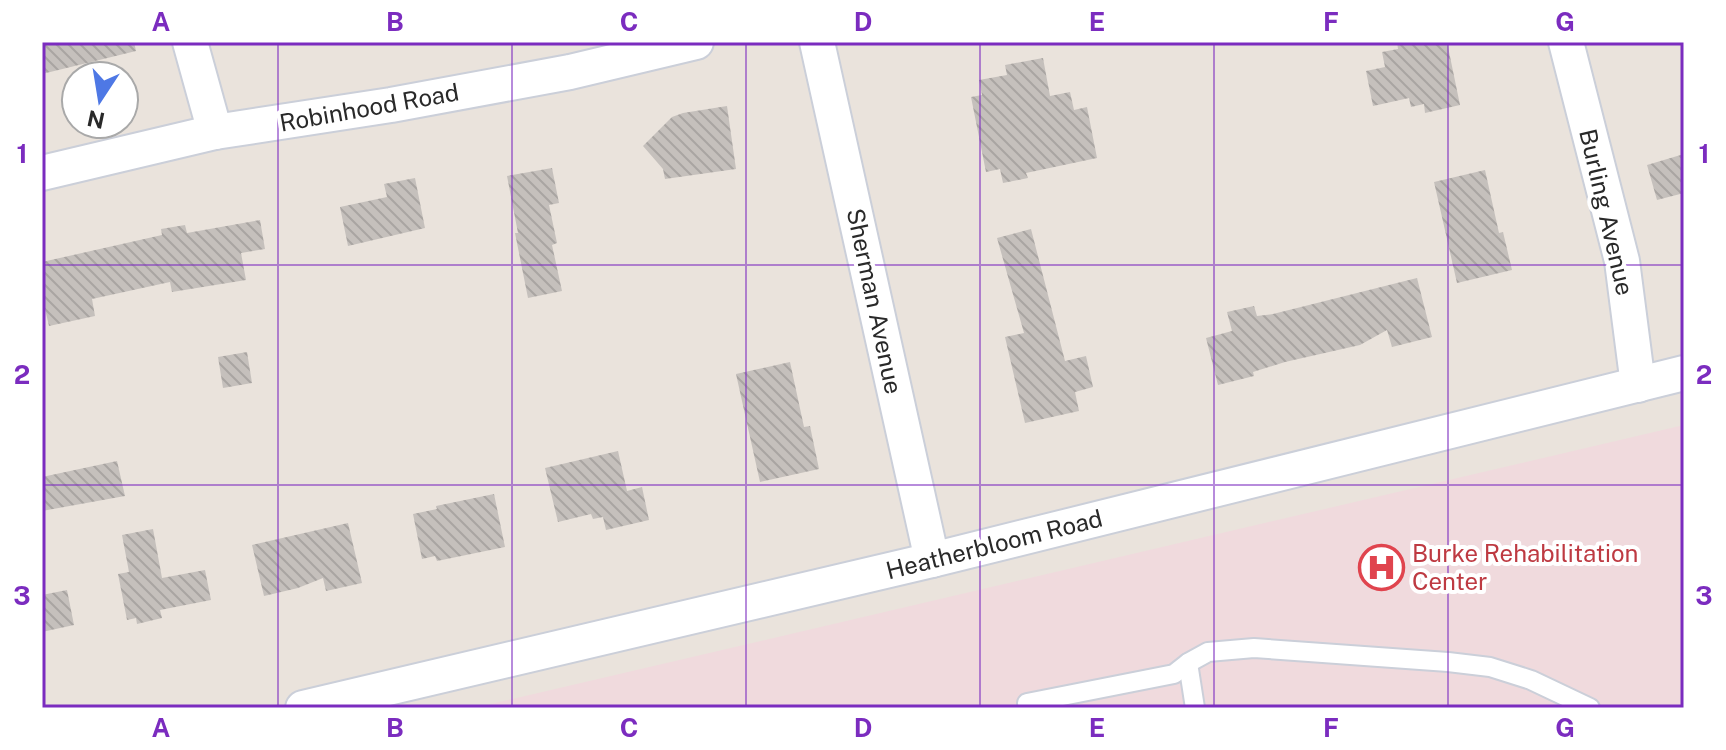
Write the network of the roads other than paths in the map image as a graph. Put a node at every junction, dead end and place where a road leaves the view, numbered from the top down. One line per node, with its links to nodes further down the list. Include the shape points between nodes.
1 (190, 42): 5 (street)
2 (696, 42): 5 (street, Robinhood Road, via 570,72)
3 (817, 42): 9 (street, Sherman Avenue)
4 (1566, 42): 8 (street, Burling Avenue, via 1622,261)
5 (215, 132): 6 (street, Robinhood Road)
6 (42, 173)
7 (1684, 373): 8 (street, Heatherbloom Road)
8 (1638, 385): 9 (street, Heatherbloom Road)
9 (932, 560): 11 (street, Heatherbloom Road)
10 (1188, 663): 12 (lane, via 1174,674 1027,703); 13 (lane); 14 (lane, via 1208,652 1254,648 1448,662 1490,667 1531,680)
11 (303, 708)
12 (1028, 708)
13 (1195, 708)
14 (1590, 708)

